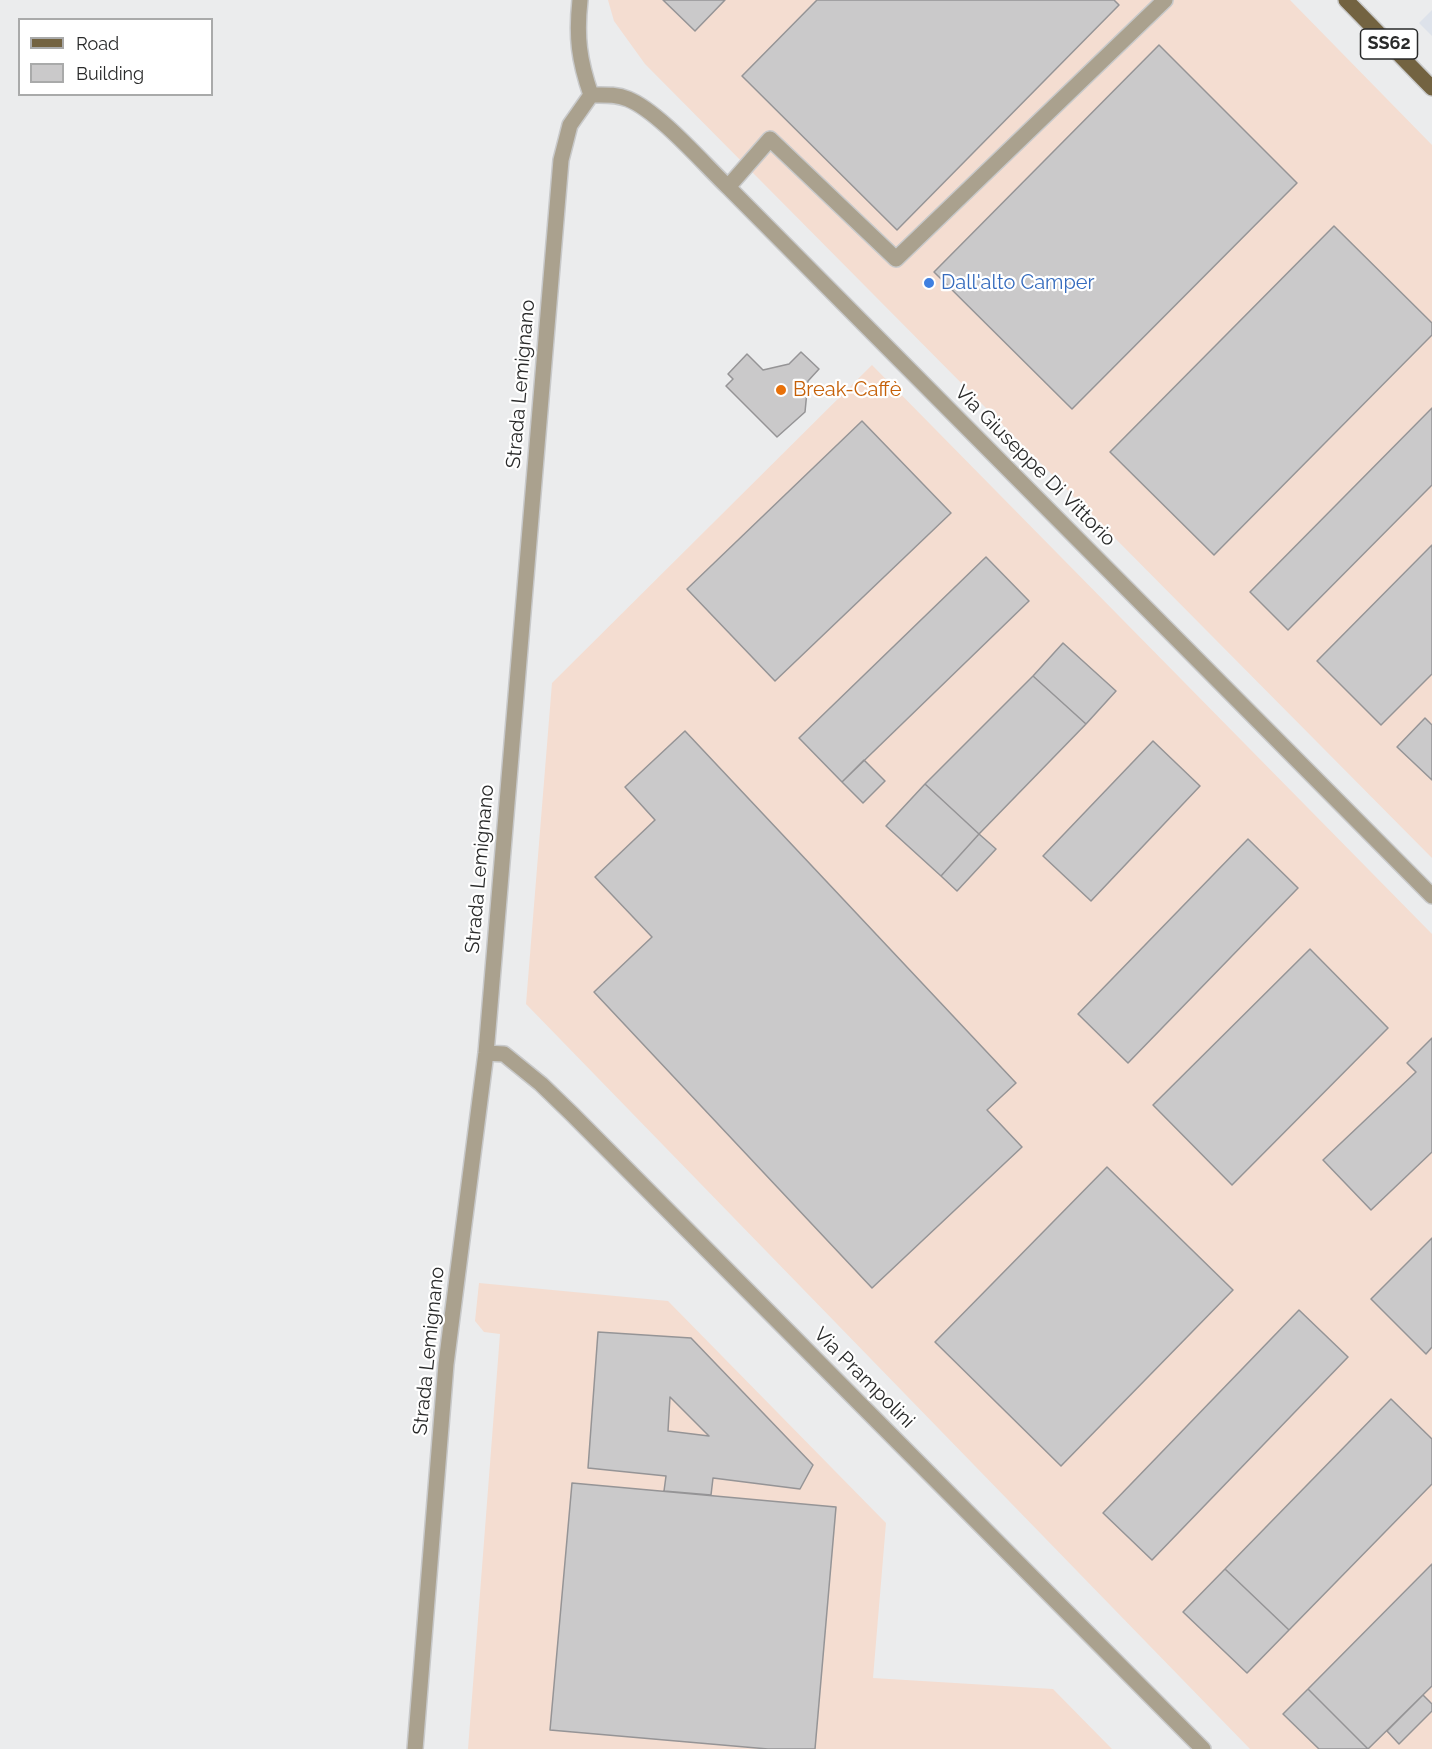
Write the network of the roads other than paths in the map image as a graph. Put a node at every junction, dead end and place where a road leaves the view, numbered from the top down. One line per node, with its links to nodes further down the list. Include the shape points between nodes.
1 (580, 0): 5 (street, via 580,56)
2 (1165, 0): 6 (street, via 896,259 770,139)
3 (1346, 0): 4 (main road, SS62)
4 (1432, 88)
5 (591, 95): 6 (street, Via Giuseppe Di Vittorio, via 629,99 651,112); 8 (street, Strada Lemignano, via 570,125 561,160)
6 (728, 187): 7 (street, Via Giuseppe Di Vittorio)
7 (1432, 896)
8 (486, 1053): 9 (street, Strada Lemignano, via 446,1364); 10 (street, Via Prampolini, via 504,1054 572,1114)
9 (415, 1749)
10 (1203, 1749)

